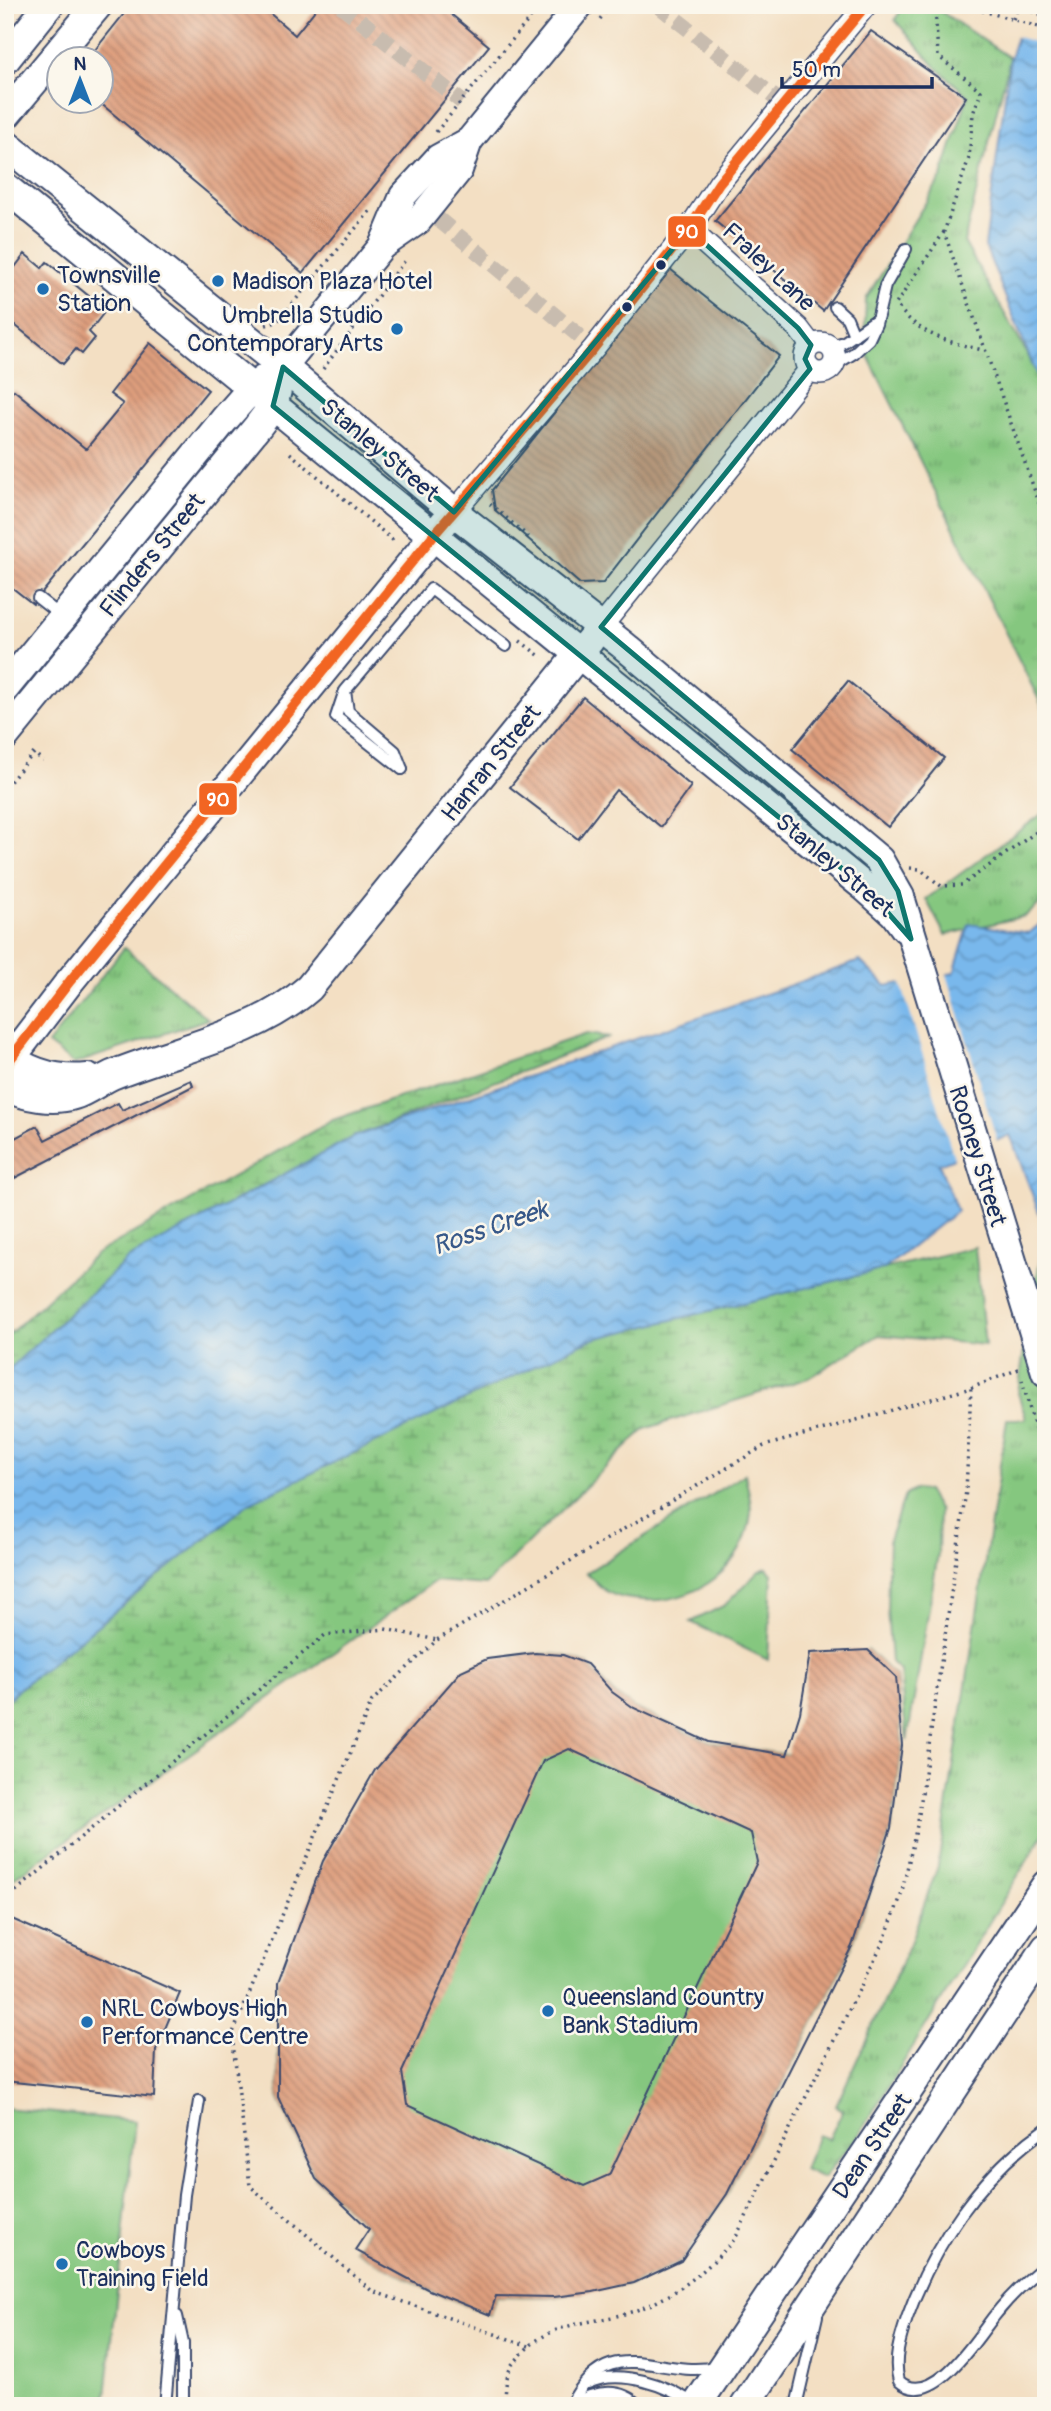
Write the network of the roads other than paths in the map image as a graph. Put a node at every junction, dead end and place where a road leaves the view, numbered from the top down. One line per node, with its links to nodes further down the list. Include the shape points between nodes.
1 (49, 5): 5 (main road)
2 (98, 5): 6 (main road)
3 (580, 5): 15 (street, Flinders Street, via 469,141 438,158 403,196 382,246)
4 (866, 5): 9 (street, via 719,183)
5 (5, 60)
6 (5, 116)
7 (5, 144): 15 (main road, Stanley Street)
8 (5, 187): 16 (main road, Stanley Street)
9 (689, 229): 14 (street, Fraley Lane, via 798,328); 18 (street, via 586,359)
10 (906, 249): 12 (lane, Hanran Street, via 886,286)
11 (835, 307): 13 (lane)
12 (878, 316): 13 (lane, Hanran Street); 14 (lane, Hanran Street, via 869,339 855,353)
13 (854, 335): 14 (lane, Hanran Street)
14 (820, 357): 22 (street, Hanran Street)
15 (283, 367): 16 (main road, Flinders Street); 17 (main road, Flinders Street); 18 (main road, Stanley Street)
16 (252, 388): 17 (main road, Stanley Street); 21 (main road, Flinders Street)
17 (273, 406): 19 (main road, Stanley Street); 27 (main road, Flinders Street)
18 (454, 512): 19 (main road); 22 (main road, Stanley Street)
19 (432, 537): 24 (main road, Stanley Street); 31 (main road)
20 (38, 598): 21 (lane)
21 (63, 618): 25 (main road, Flinders Street)
22 (601, 627): 24 (main road, Hanran Street); 28 (main road, Stanley Street)
23 (506, 646): 26 (lane, via 431,589)
24 (577, 655): 29 (main road, Stanley Street); 32 (main road, Hanran Street, via 309,988 289,1005 215,1040)
25 (5, 688)
26 (345, 691): 26 (lane, via 348,711 395,751 402,769 336,717)
27 (5, 736)
28 (867, 849): 29 (main road, via 866,869); 30 (main road, Stanley Street, via 893,882)
29 (845, 872): 30 (main road, Stanley Street, via 894,913)
30 (911, 939): 34 (main road, Rooney Street, via 984,1171)
31 (7, 1060): 32 (main road, Hanran Street, via 66,1080)
32 (112, 1075): 33 (main road, Hanran Street, via 74,1095 21,1094)
33 (5, 1087)
34 (1032, 1370)
35 (1046, 1885): 42 (main road, Dean Street)
36 (1046, 1948): 40 (main road, Dean Street)
37 (199, 2101): 41 (lane, via 184,2195)
38 (1046, 2129): 39 (lane, via 978,2194 933,2257 900,2339 897,2374 903,2387 919,2392 940,2385 1022,2284)
39 (1046, 2265)
40 (829, 2273): 44 (main road, Dean Street); 50 (lane)
41 (175, 2309): 46 (lane); 47 (lane, via 183,2343)
42 (732, 2356): 43 (lane, via 696,2369 618,2361 598,2370); 44 (main road); 49 (main road, Dean Street)
43 (580, 2388): 45 (lane); 49 (lane, via 600,2378 622,2377 667,2390)
44 (739, 2404)
45 (570, 2405): 48 (lane, via 586,2396 612,2392 622,2393)
46 (165, 2406)
47 (183, 2406)
48 (639, 2406)
49 (696, 2406)
50 (796, 2406)

